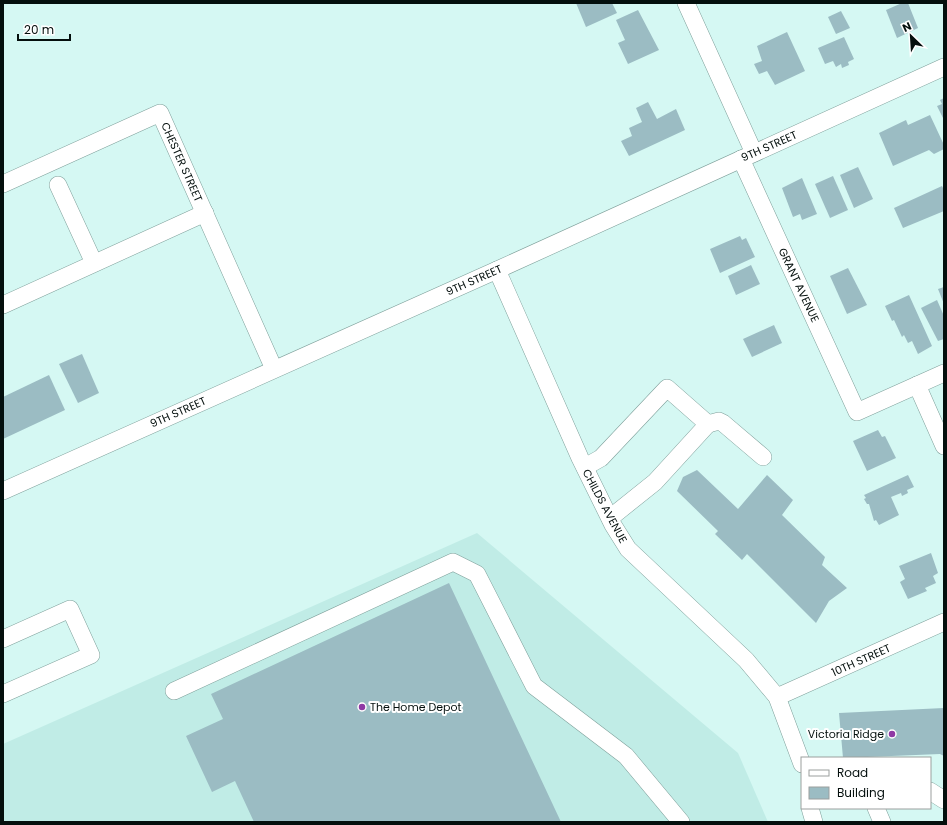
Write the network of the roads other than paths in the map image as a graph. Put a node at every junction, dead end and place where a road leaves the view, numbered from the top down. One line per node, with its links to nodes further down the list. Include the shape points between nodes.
1 (686, 3): 3 (street, GRANT AVENUE)
2 (944, 66): 3 (street, 9TH STREET)
3 (747, 156): 8 (street, 9TH STREET); 12 (street, GRANT AVENUE, via 857,412)
4 (3, 184): 6 (street, CHESTER STREET, via 160,113)
5 (58, 184): 7 (street)
6 (205, 213): 7 (street); 10 (street, CHESTER STREET)
7 (94, 263): 9 (street)
8 (497, 270): 10 (street, 9TH STREET); 16 (street, CHILDS AVENUE)
9 (3, 305)
10 (274, 369): 17 (street, 9TH STREET)
11 (944, 373): 12 (street)
12 (917, 385): 14 (street)
13 (708, 424): 15 (street, via 723,422); 16 (street, via 667,388 601,458); 18 (street, via 655,482)
14 (944, 446)
15 (763, 457)
16 (585, 468): 18 (street, CHILDS AVENUE)
17 (3, 490)
18 (610, 518): 23 (street, CHILDS AVENUE, via 628,549 746,660)
19 (944, 622): 23 (street, 10TH STREET)
20 (3, 639): 22 (street, via 70,609 91,655)
21 (174, 691): 29 (street, via 453,562 477,574 534,686 626,756)
22 (3, 694)
23 (777, 697): 24 (street, CHILDS AVENUE)
24 (801, 761)
25 (931, 792): 26 (street)
26 (944, 800)
27 (810, 809): 30 (street)
28 (876, 809): 31 (street)
29 (681, 822)
30 (814, 822)
31 (882, 822)

